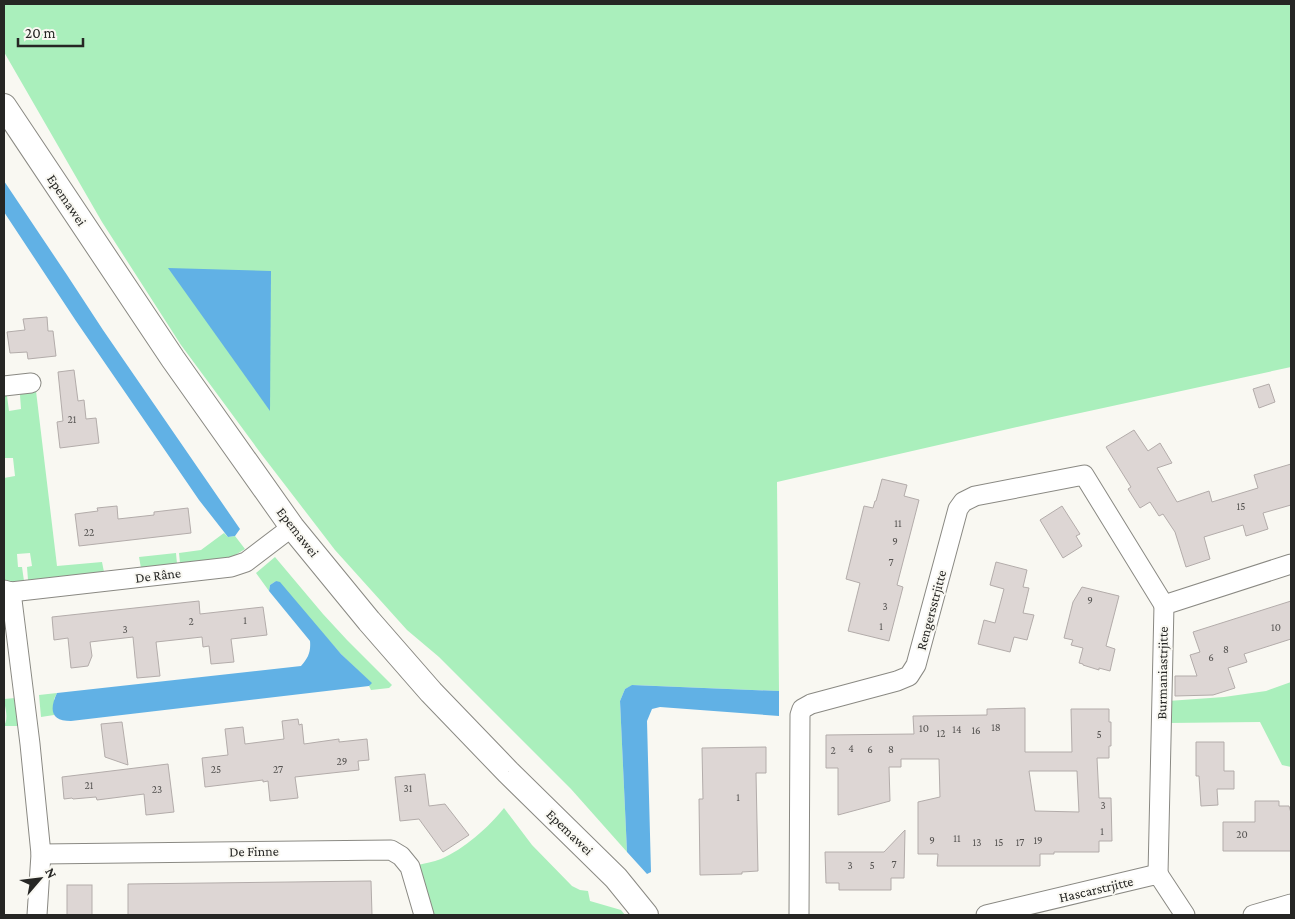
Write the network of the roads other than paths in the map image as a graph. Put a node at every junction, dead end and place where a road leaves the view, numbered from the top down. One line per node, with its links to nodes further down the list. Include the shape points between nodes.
1 (4, 106): 4 (street, Epemawei, via 173,359)
2 (31, 383): 3 (street)
3 (4, 386)
4 (292, 527): 6 (street, De Râne, via 246,562 231,567); 13 (street, Epemawei, via 431,692 616,878)
5 (1291, 564): 7 (street)
6 (8, 591): 8 (street, De Râne, via 26,709)
7 (1164, 605): 9 (street, Burmaniastrjitte); 14 (street, Rengersstrjitte, via 1084,475 975,496 963,502 958,509 916,665 909,676 802,709)
8 (41, 854): 11 (street); 12 (street, De Finne, via 391,850 410,867)
9 (1158, 874): 15 (street, Hascarstrjitte); 16 (street)
10 (1291, 904): 17 (street)
11 (37, 915)
12 (424, 915)
13 (646, 915)
14 (799, 915)
15 (986, 915)
16 (1185, 915)
17 (1253, 915)

